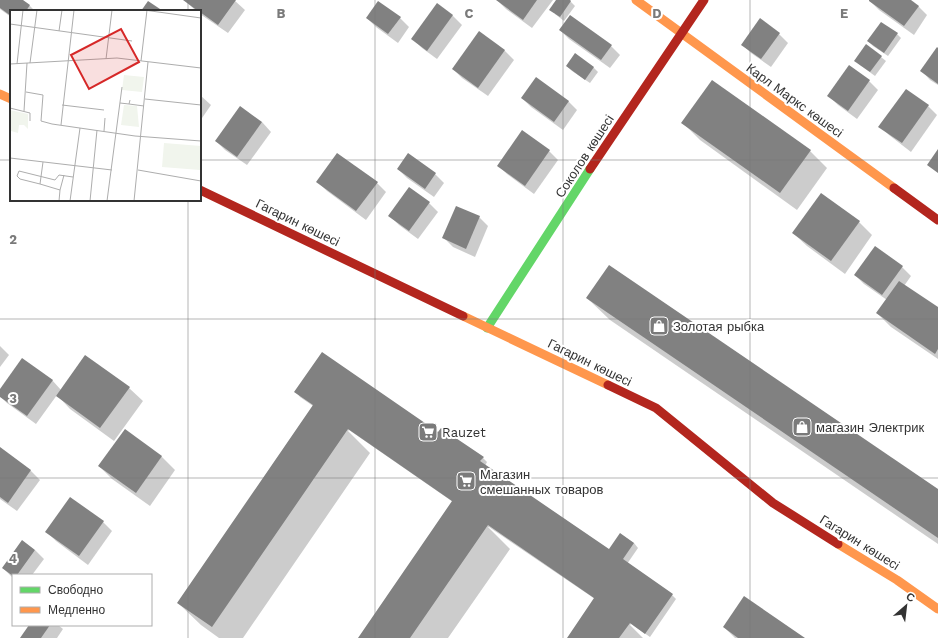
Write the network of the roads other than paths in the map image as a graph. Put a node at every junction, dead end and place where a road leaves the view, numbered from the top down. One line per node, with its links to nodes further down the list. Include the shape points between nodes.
1 (636, 0): 3 (street, Карл Маркс көшесі)
2 (704, 0): 3 (street, Соколов көшесі)
3 (681, 33): 7 (street, Карл Маркс көшесі); 8 (street, Соколов көшесі)
4 (0, 94): 5 (street)
5 (10, 99)
6 (201, 190): 8 (street, Гагарин көшесі)
7 (938, 220)
8 (487, 328): 9 (street, Гагарин көшесі, via 656,408 773,503 897,580)
9 (938, 609)

